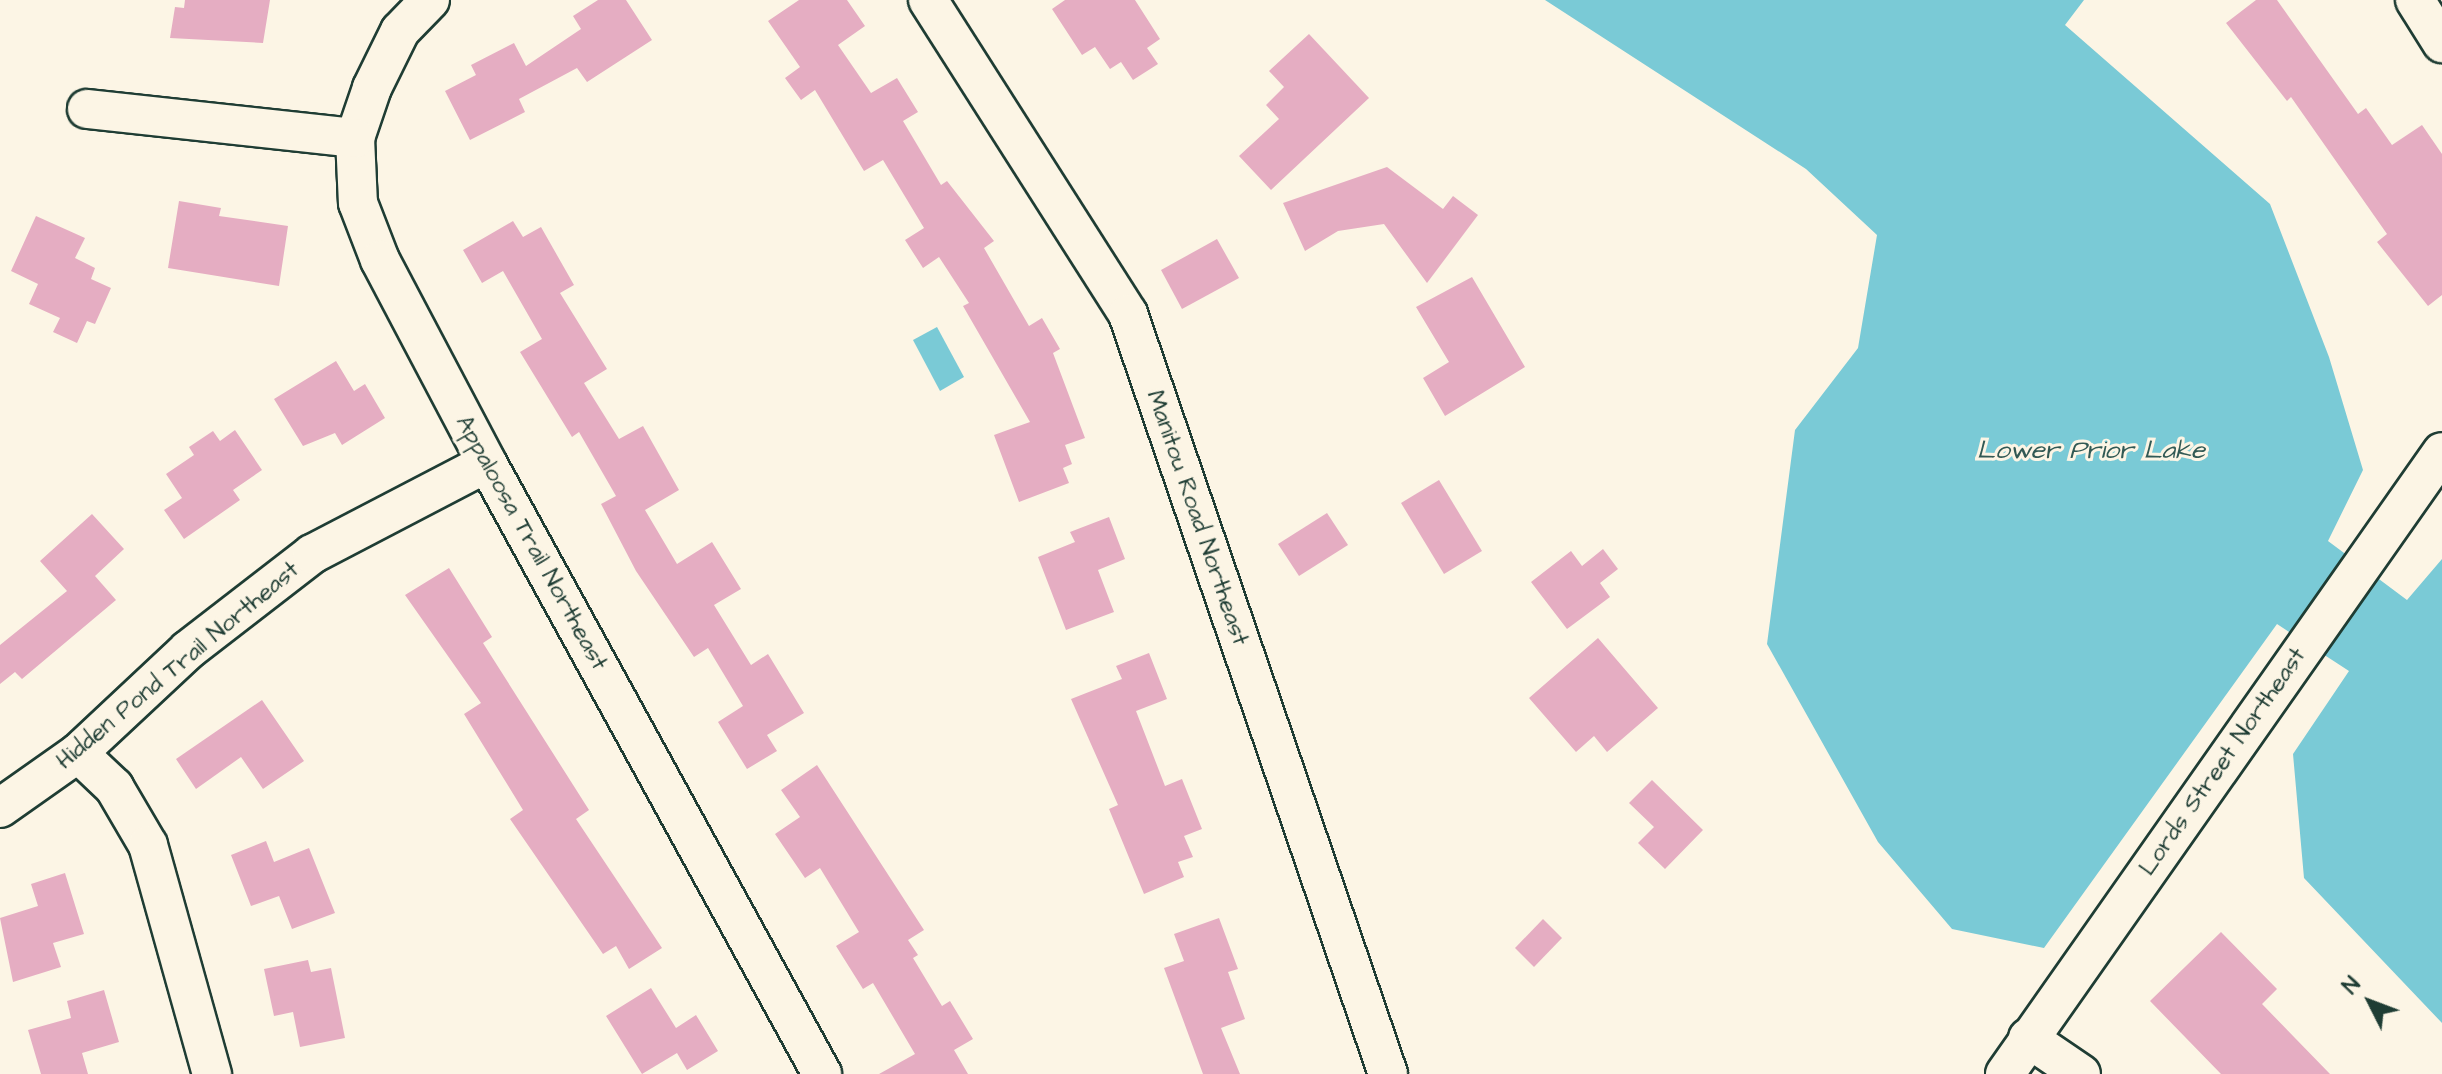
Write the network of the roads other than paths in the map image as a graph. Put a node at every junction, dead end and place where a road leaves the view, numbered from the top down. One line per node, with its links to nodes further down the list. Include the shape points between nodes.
1 (430, 0): 6 (street, Appaloosa Trail Northeast, via 400,31)
2 (928, 0): 14 (street, Manitou Road Northeast, via 1128,314)
3 (2415, 0): 4 (street)
4 (2442, 43)
5 (87, 109): 6 (street)
6 (355, 138): 8 (street, Appaloosa Trail Northeast, via 358,203 380,260)
7 (2442, 452): 11 (street, Lords Street Northeast)
8 (487, 463): 9 (street, Hidden Pond Trail Northeast, via 312,554 188,650); 13 (street, Appaloosa Trail Northeast)
9 (78, 753): 10 (street, Hidden Pond Trail Northeast); 12 (street, via 114,787 148,845)
10 (0, 808)
11 (2028, 1038): 15 (street, Lords Street Northeast); 16 (street)
12 (212, 1074)
13 (822, 1074)
14 (1388, 1074)
15 (2005, 1074)
16 (2081, 1074)

